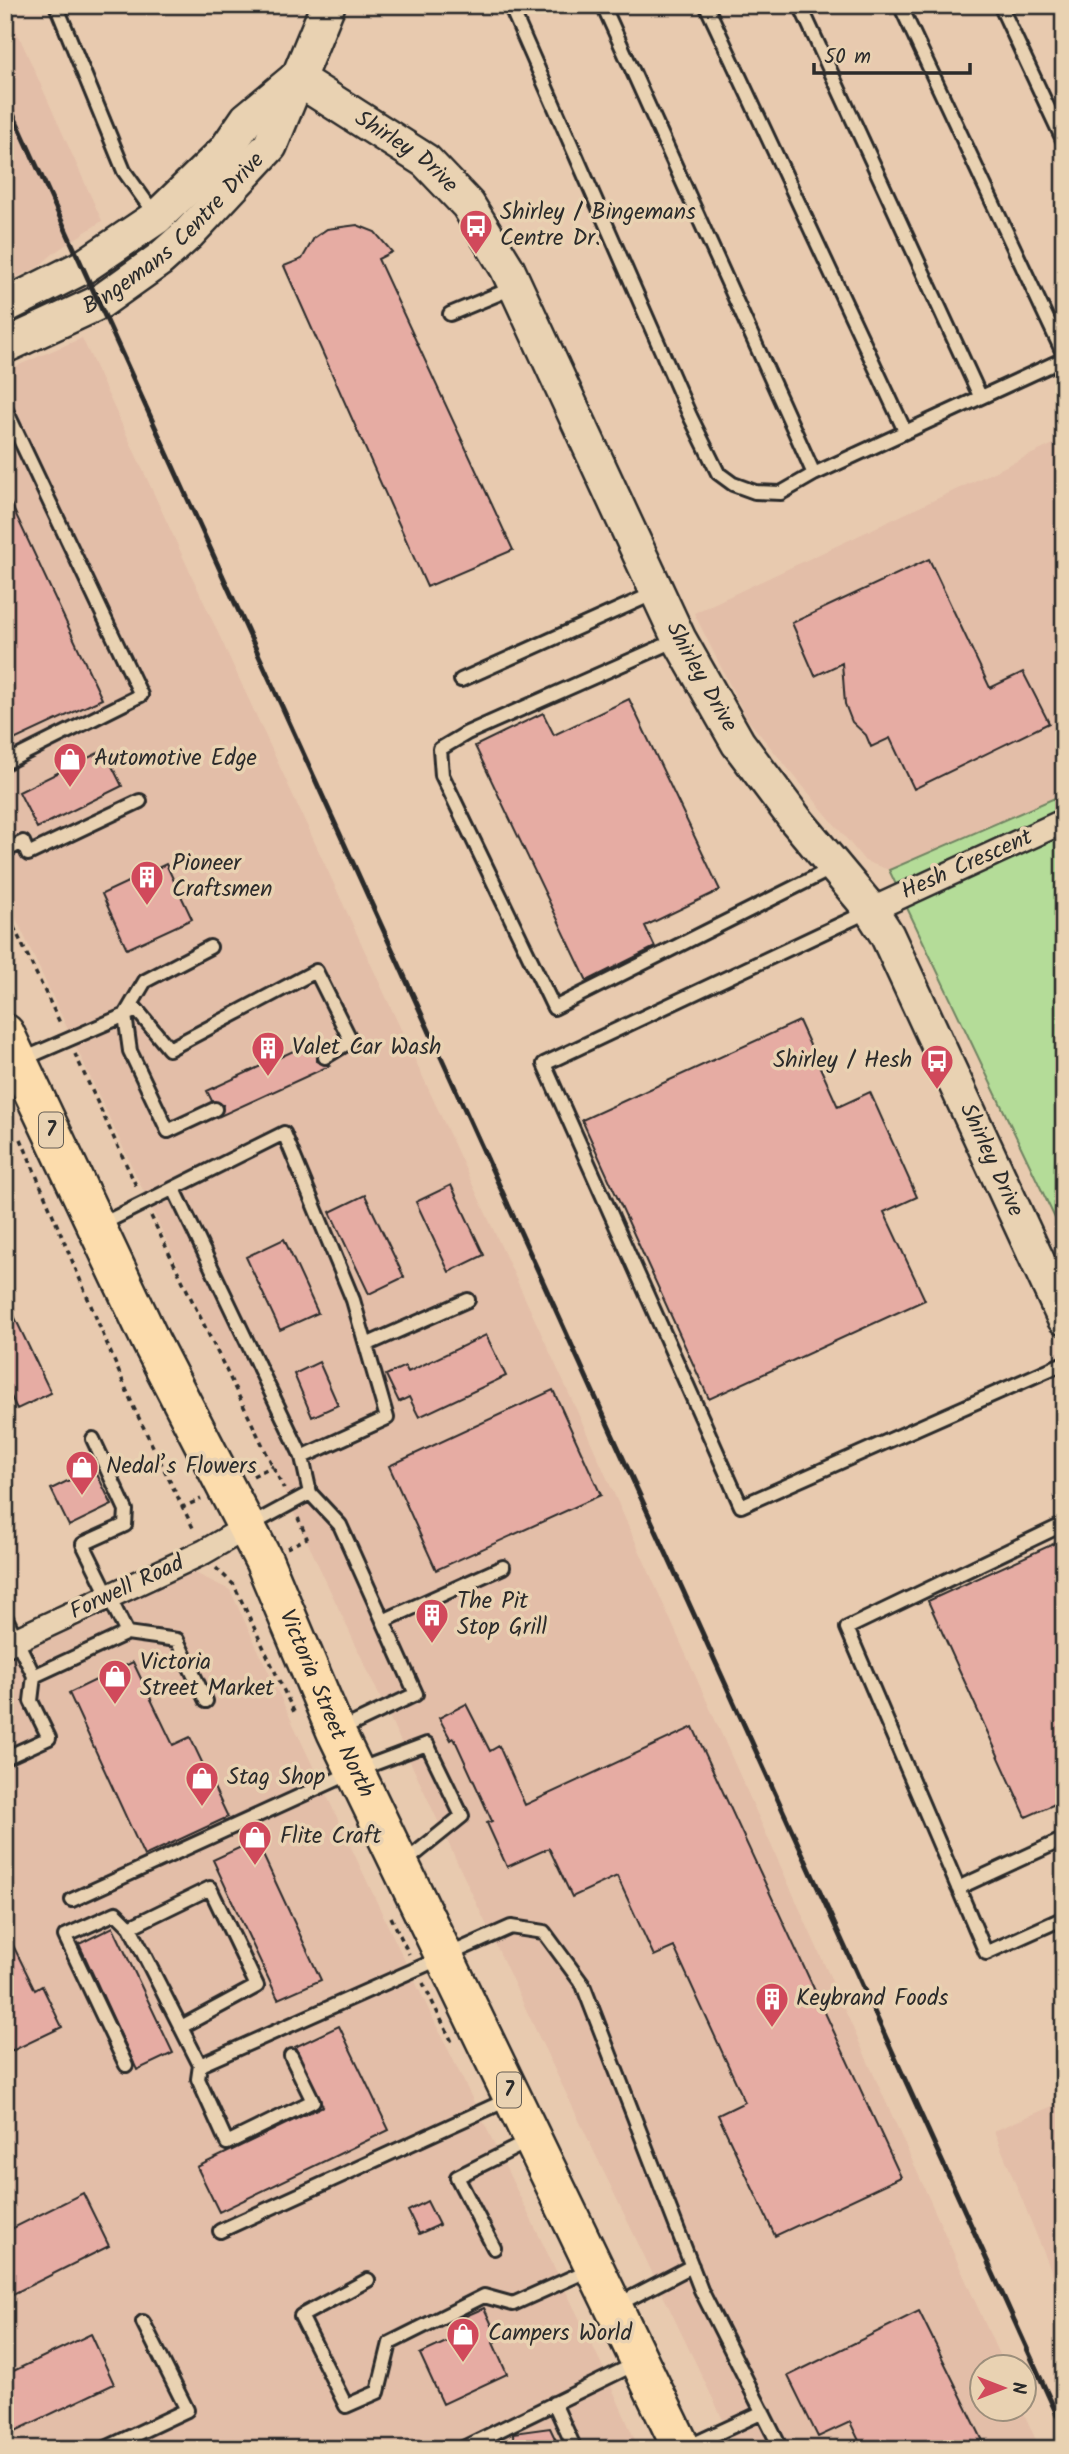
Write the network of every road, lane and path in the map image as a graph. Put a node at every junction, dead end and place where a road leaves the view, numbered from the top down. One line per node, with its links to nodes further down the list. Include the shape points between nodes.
1 (56, 5): 11 (lane, via 124,171)
2 (328, 5): 9 (street, Bingemans Centre Drive)
3 (510, 5): 20 (lane, via 718,473 755,492 781,492)
4 (603, 5): 20 (lane)
5 (706, 5): 19 (lane)
6 (800, 5): 17 (lane)
7 (900, 5): 16 (lane)
8 (1000, 5): 10 (lane)
9 (296, 78): 11 (street, Bingemans Centre Drive, via 247,120 225,151); 12 (street, Shirley Drive, via 426,161 468,205); 15 (street, Bingemans Centre Drive, via 270,146 188,234 100,302)
10 (1064, 142)
11 (157, 217): 13 (street, Bingemans Centre Drive, via 83,267)
12 (515, 287): 14 (lane); 21 (street, Shirley Drive)
13 (5, 306)
14 (450, 314)
15 (5, 346)
16 (1064, 357): 17 (lane)
17 (980, 396): 19 (lane)
18 (5, 408): 24 (lane, via 141,695)
19 (905, 431): 20 (lane)
20 (814, 474)
21 (658, 592): 22 (street, Shirley Drive); 23 (lane)
22 (679, 639): 28 (street, Shirley Drive, via 738,743); 28 (lane, via 440,749 442,775 554,1008)
23 (461, 680)
24 (5, 763)
25 (140, 801): 27 (lane, via 28,854 23,842)
26 (1064, 821): 30 (street, Hesh Crescent)
27 (5, 850)
28 (835, 867): 30 (street, Shirley Drive)
29 (5, 909): 33 (path)
30 (871, 910): 44 (street, Shirley Drive, via 922,1006); 46 (lane, via 544,1064 741,1506)
31 (210, 947): 32 (lane, via 145,981)
32 (131, 1012): 34 (lane); 35 (lane, via 169,1049 316,971 351,1041); 37 (lane, via 130,1051 168,1131)
33 (59, 1021)
34 (10, 1054): 42 (main road, Victoria Street North / 7)
35 (325, 1057)
36 (78, 1060): 39 (path)
37 (215, 1109)
38 (16, 1128): 54 (path)
39 (136, 1185)
40 (174, 1188): 42 (lane); 45 (lane, via 284,1133 353,1300); 48 (lane)
41 (152, 1219): 49 (path)
42 (97, 1227): 56 (main road, Victoria Street North / 7)
43 (468, 1300): 45 (lane)
44 (1064, 1318)
45 (366, 1345): 48 (lane, via 387,1418)
46 (1064, 1363)
47 (93, 1439): 65 (lane, via 126,1510 125,1525 83,1544)
48 (302, 1457): 52 (lane)
49 (273, 1466): 50 (path); 51 (path)
50 (259, 1472)
51 (278, 1477)
52 (310, 1493): 56 (lane); 67 (lane, via 340,1525)
53 (194, 1502): 54 (path)
54 (181, 1508): 58 (path)
55 (1064, 1524): 77 (lane, via 847,1628)
56 (247, 1527): 65 (street, Forwell Road); 72 (main road, Victoria Street North / 7)
57 (302, 1527): 59 (path, via 307,1538)
58 (192, 1528)
59 (294, 1545)
60 (211, 1565): 63 (path)
61 (503, 1567): 67 (lane)
62 (239, 1574): 63 (path)
63 (230, 1579): 64 (path)
64 (234, 1585)
65 (109, 1597): 68 (lane); 69 (street, Forwell Road)
66 (5, 1616): 69 (lane)
67 (383, 1621): 72 (lane, via 416,1694)
68 (127, 1633): 70 (lane); 71 (lane, via 177,1640)
69 (11, 1643): 70 (lane)
70 (34, 1676): 73 (lane, via 31,1701 49,1738)
71 (206, 1701)
72 (336, 1732): 74 (main road, Victoria Street North / 7)
73 (5, 1758)
74 (355, 1771): 76 (main road, Victoria Street North / 7); 76 (lane, via 427,1744 462,1816); 78 (lane)
75 (1064, 1839): 77 (lane)
76 (401, 1866): 81 (main road, Victoria Street North / 7)
77 (958, 1888): 79 (lane, via 986,1953)
78 (72, 1900)
79 (1064, 1918)
80 (130, 1927): 82 (lane); 82 (lane, via 210,1888 257,1986); 84 (lane, via 116,1913 65,1936)
81 (444, 1955): 85 (lane); 86 (main road, Victoria Street North / 7); 90 (lane, via 510,1927 544,1932 583,1985)
82 (181, 2027): 85 (lane)
83 (291, 2056): 85 (lane, via 313,2101 227,2143 198,2079)
84 (126, 2065)
85 (200, 2065)
86 (513, 2097): 87 (main road, Victoria Street North / 7); 88 (lane)
87 (533, 2139): 89 (lane, via 457,2177); 91 (main road, Victoria Street North / 7)
88 (220, 2231)
89 (494, 2248)
90 (692, 2266): 93 (lane); 97 (lane)
91 (595, 2268): 92 (lane, via 513,2304 484,2296 390,2343 378,2392 346,2406 301,2316); 93 (main road, Victoria Street North / 7)
92 (368, 2280)
93 (614, 2307): 95 (main road, Victoria Street North / 7)
94 (143, 2322): 98 (lane, via 187,2410)
95 (640, 2361): 96 (lane); 101 (main road, Victoria Street North / 7)
96 (554, 2403): 99 (lane); 100 (lane)
97 (763, 2412): 101 (lane); 102 (lane)
98 (104, 2449)
99 (461, 2449)
100 (575, 2449)
101 (683, 2449)
102 (781, 2449)

